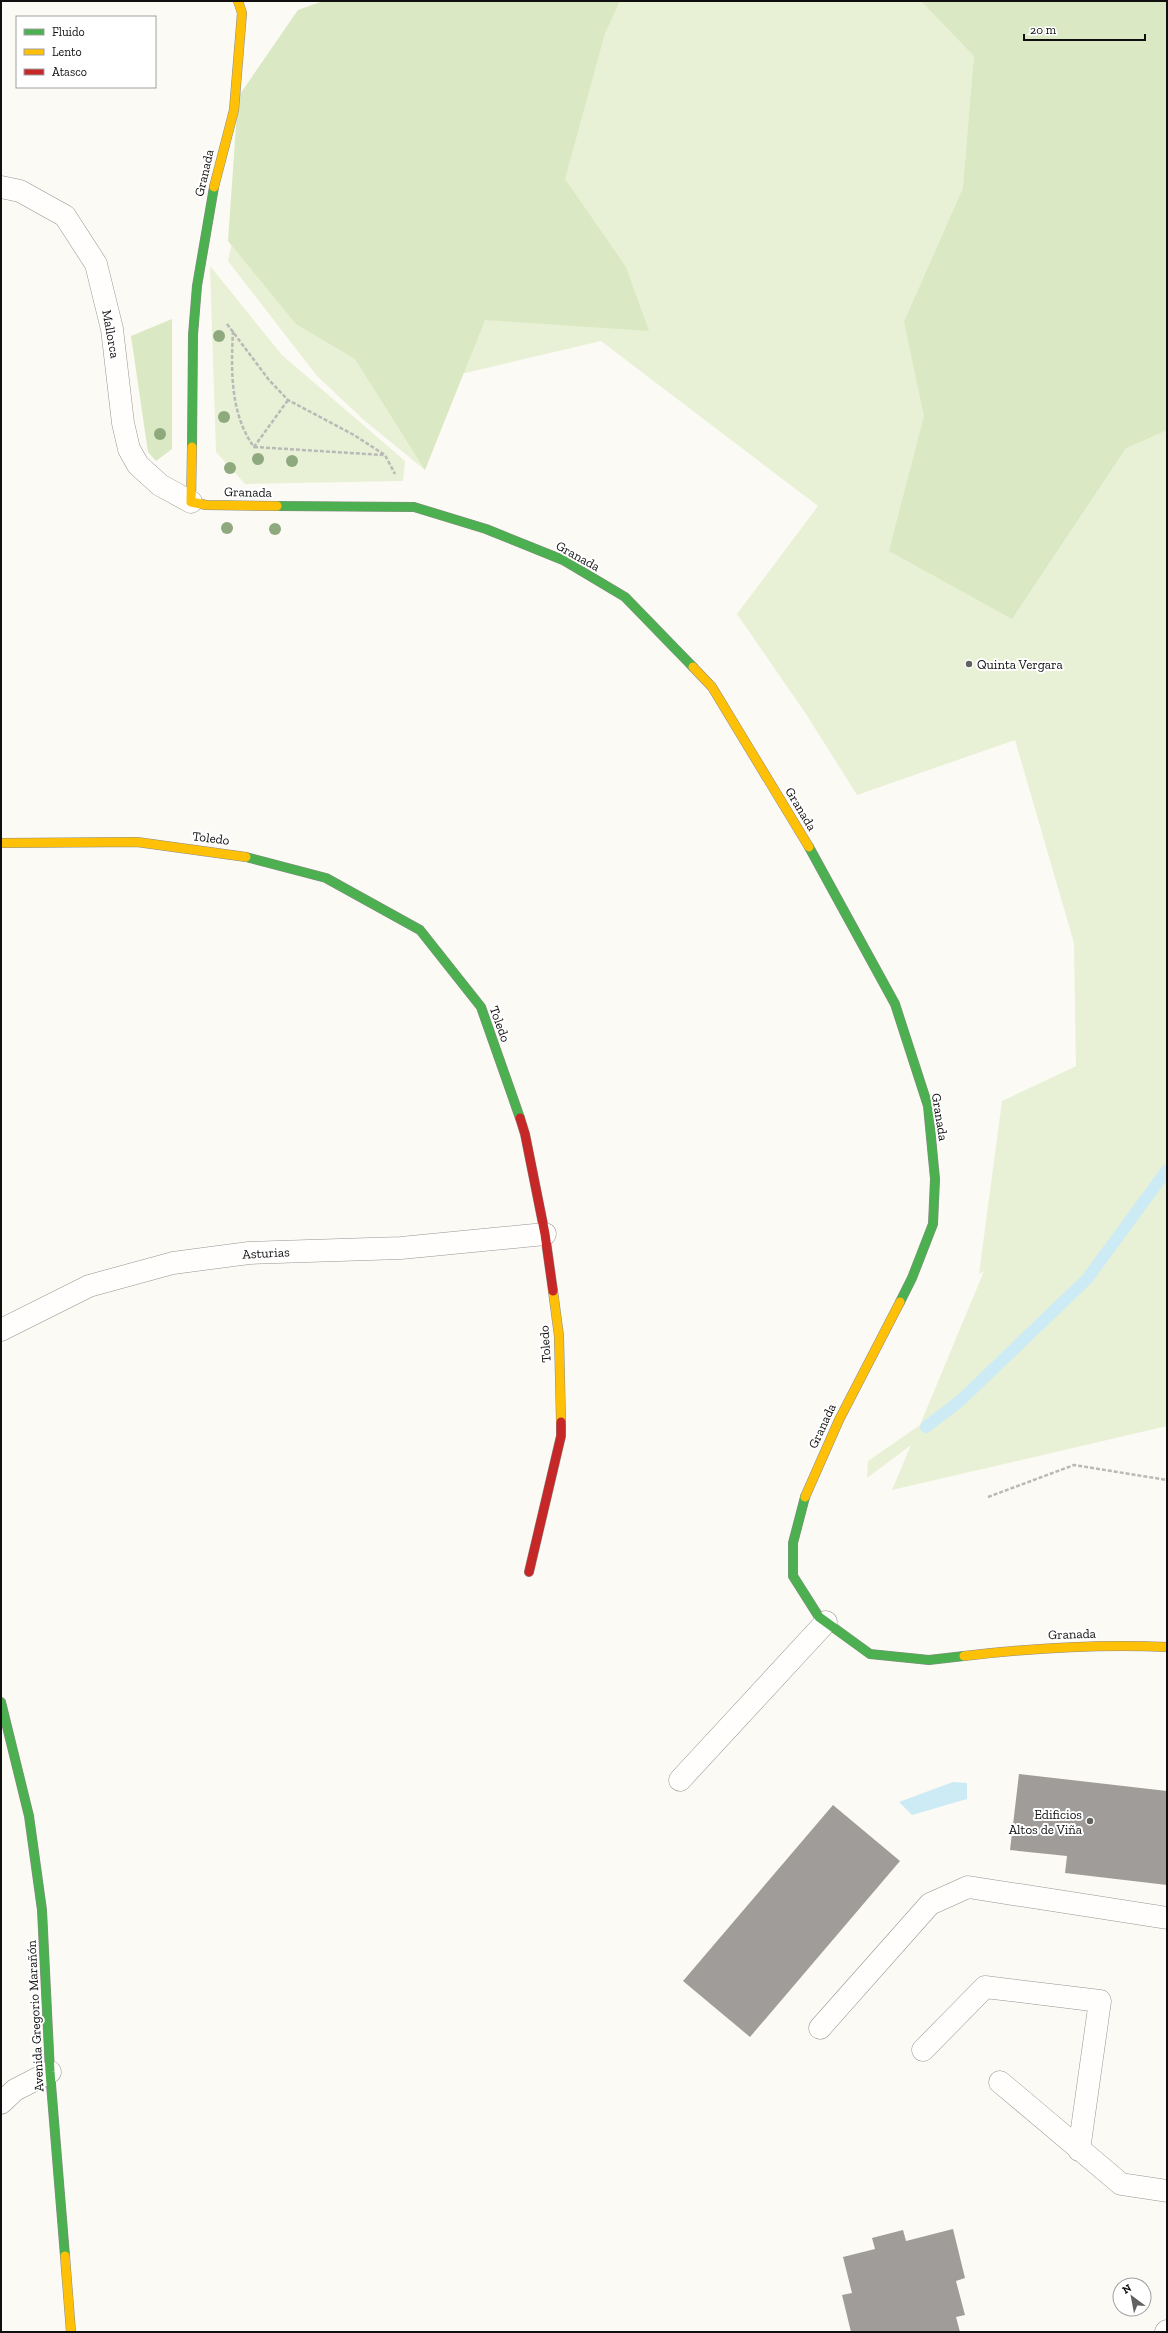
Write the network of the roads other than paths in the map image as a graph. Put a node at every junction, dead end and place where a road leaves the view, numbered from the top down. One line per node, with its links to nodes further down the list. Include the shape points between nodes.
1 (238, 1): 3 (street, Granada, via 242,14 234,110 214,185 197,286)
2 (1, 187): 3 (street, Mallorca, via 20,191 65,216 96,264 112,329 123,423 129,449 138,464 160,485)
3 (191, 502): 8 (street, Granada, via 206,505 414,507 520,542 563,560 625,597 712,687 812,853 895,1004 928,1106 935,1179 933,1224 912,1278 839,1420 804,1498 793,1543 793,1576 819,1617)
4 (1, 843): 5 (street, Toledo, via 137,842 236,854 326,878 420,930 481,1007 525,1134)
5 (545, 1234): 6 (street, Asturias, via 401,1248 249,1252 173,1263 89,1286); 7 (street, Toledo, via 559,1336 561,1436)
6 (1, 1330)
7 (529, 1572)
8 (826, 1622): 9 (street, Granada, via 870,1654 929,1660 1035,1648 1128,1645); 11 (street)
9 (1167, 1647)
10 (1, 1702): 15 (street, Avenida Gregorio Marañón, via 29,1816 42,1910)
11 (680, 1780)
12 (1167, 1918): 13 (street, via 968,1887 930,1904)
13 (820, 2028)
14 (923, 2050): 18 (street, via 985,1987 1100,2001)
15 (50, 2072): 17 (street, via 15,2090); 20 (street, Avenida Gregorio Marañón)
16 (1000, 2082): 18 (street)
17 (1, 2103)
18 (1079, 2150): 19 (street, via 1121,2184)
19 (1167, 2191)
20 (71, 2332)

